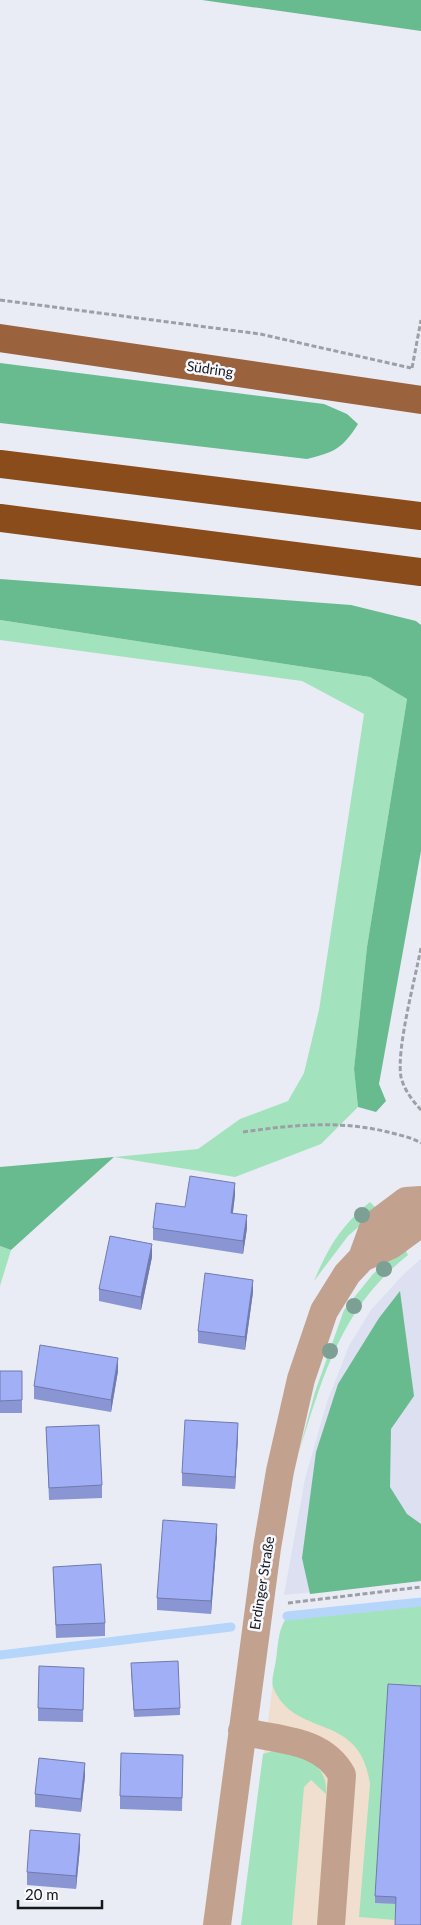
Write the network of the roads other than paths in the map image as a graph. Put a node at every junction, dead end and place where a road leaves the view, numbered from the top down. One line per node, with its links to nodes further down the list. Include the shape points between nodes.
1 (0, 338): 2 (main road, Südring)
2 (421, 400)
3 (0, 464): 4 (highway)
4 (421, 516)
5 (0, 518): 6 (highway)
6 (421, 572)
7 (421, 1200): 9 (street, Erdinger Straße, via 406,1201 374,1225)
8 (421, 1223): 9 (street, Erdinger Straße, via 391,1246)
9 (362, 1258): 10 (street, Erdinger Straße, via 347,1274 324,1312 302,1379 280,1471)
10 (242, 1731): 11 (street, Erdinger Straße); 12 (street, via 320,1750 342,1775)
11 (217, 1925)
12 (331, 1925)

